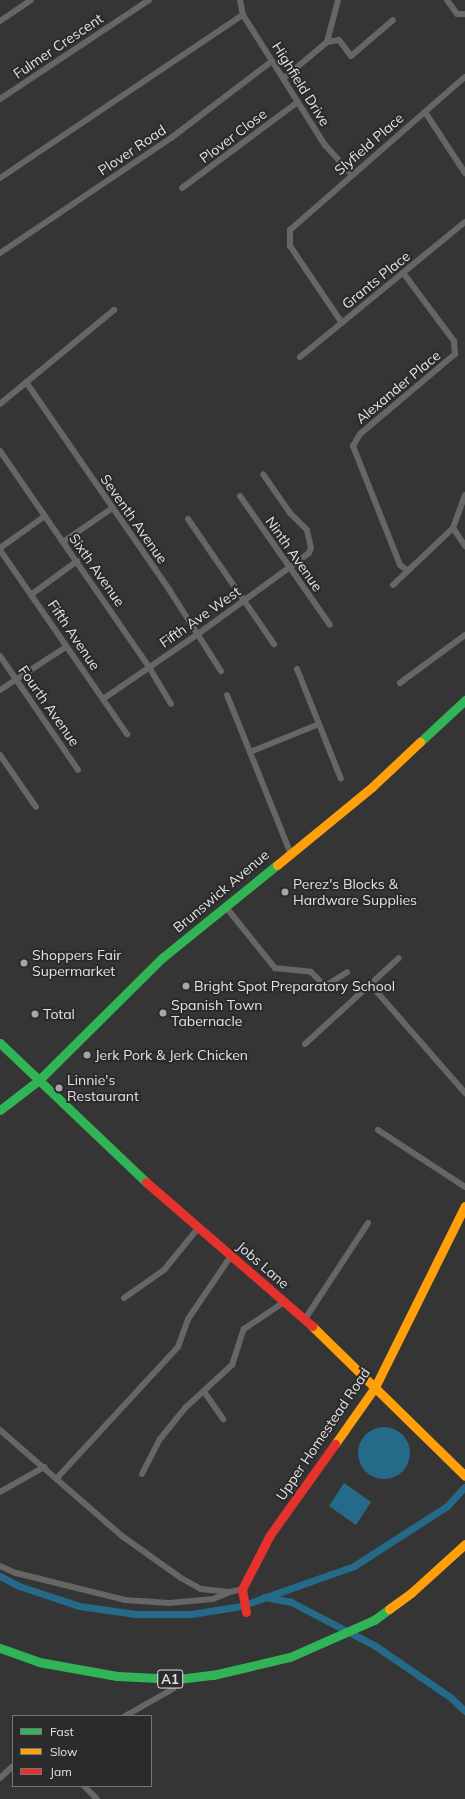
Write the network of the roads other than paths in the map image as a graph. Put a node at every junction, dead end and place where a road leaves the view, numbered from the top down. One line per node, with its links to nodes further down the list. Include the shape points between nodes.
1 (29, 0): 8 (street)
2 (149, 0): 14 (street, Fulmer Crescent)
3 (240, 0): 6 (street, Highfield Drive)
4 (338, 0): 10 (street)
5 (447, 0): 7 (street, via 457,14)
6 (243, 14): 11 (street, Highfield Drive); 19 (street)
7 (465, 14)
8 (0, 20)
9 (393, 20): 10 (street, via 351,56 340,40)
10 (327, 42): 13 (street)
11 (272, 61): 13 (street, Highfield Drive); 22 (street, Plover Road, via 171,138)
12 (465, 77): 16 (street, Slyfield Place)
13 (284, 78): 15 (street, Highfield Drive)
14 (0, 99)
15 (298, 102): 18 (street, Highfield Drive, via 324,145); 20 (street, Plover Close)
16 (425, 112): 17 (street); 18 (street, Slyfield Place)
17 (465, 173)
18 (352, 175): 25 (street, Slyfield Place, via 290,230 290,246)
19 (0, 178)
20 (182, 188)
21 (465, 222): 23 (street, Grants Place)
22 (0, 253)
23 (404, 274): 25 (street, Grants Place); 42 (street, Alexander Place, via 454,341 455,354 360,434 353,446 400,564)
24 (114, 310): 27 (street)
25 (342, 323): 26 (street, Grants Place)
26 (300, 356)
27 (26, 382): 28 (street); 33 (street, Seventh Avenue)
28 (0, 404)
29 (0, 451): 34 (street, Sixth Avenue)
30 (263, 474): 41 (street, Fifth Ave West, via 290,513 306,530 311,548 309,553)
31 (465, 495): 36 (street)
32 (240, 496): 41 (street, Ninth Avenue)
33 (111, 509): 37 (street); 47 (street, Seventh Avenue)
34 (46, 516): 37 (street, Sixth Avenue); 39 (street)
35 (188, 519): 45 (street)
36 (453, 528): 38 (street); 42 (street)
37 (63, 542): 40 (street, Sixth Avenue)
38 (465, 546)
39 (0, 549): 44 (street, Fifth Avenue)
40 (77, 561): 44 (street); 52 (street, Sixth Avenue)
41 (288, 568): 45 (street, Fifth Ave West); 46 (street, Ninth Avenue)
42 (407, 570): 43 (street)
43 (393, 585)
44 (32, 594): 50 (street, Fifth Avenue)
45 (244, 600): 47 (street, Fifth Ave West); 49 (street)
46 (330, 625)
47 (198, 634): 52 (street, Fifth Ave West); 54 (street, Seventh Avenue)
48 (465, 635): 56 (street)
49 (274, 644)
50 (66, 647): 55 (street); 59 (street, Fifth Avenue)
51 (0, 656): 55 (street, Fourth Avenue)
52 (149, 667): 59 (street, Fifth Ave West); 61 (street, Sixth Avenue)
53 (297, 669): 62 (street)
54 (221, 671)
55 (15, 679): 57 (street); 66 (street, Fourth Avenue)
56 (400, 683)
57 (0, 690)
58 (227, 695): 64 (street)
59 (103, 699): 63 (street, Fifth Avenue)
60 (465, 700): 69 (main road, Brunswick Avenue, via 372,787)
61 (171, 704)
62 (319, 724): 64 (street); 67 (street)
63 (127, 734)
64 (250, 752): 69 (street)
65 (0, 755): 68 (street)
66 (78, 770)
67 (341, 779)
68 (36, 807)
69 (290, 852): 70 (main road, Brunswick Avenue)
70 (225, 906): 72 (street, via 275,968 311,972 325,986); 76 (main road, Brunswick Avenue, via 162,958)
71 (399, 958): 73 (street)
72 (348, 972)
73 (370, 984): 75 (street); 77 (street)
74 (0, 1043): 76 (main road, Jobs Lane)
75 (305, 1044)
76 (39, 1080): 78 (main road, Brunswick Avenue); 83 (main road, Jobs Lane, via 119,1159)
77 (465, 1093)
78 (0, 1110)
79 (378, 1130): 80 (street)
80 (465, 1186)
81 (465, 1206): 88 (main road, Upper Homestead Road)
82 (368, 1223): 87 (street)
83 (199, 1227): 84 (main road, Jobs Lane); 85 (street, via 164,1270)
84 (231, 1256): 86 (main road, Jobs Lane); 95 (street, via 188,1319 178,1347)
85 (124, 1298)
86 (284, 1302): 87 (main road, Jobs Lane); 89 (street, via 244,1329 232,1365)
87 (305, 1319): 88 (main road, Jobs Lane)
88 (375, 1387): 94 (main road, Jobs Lane); 100 (main road, Upper Homestead Road, via 270,1535)
89 (205, 1393): 90 (street); 93 (street, via 185,1408 160,1439)
90 (224, 1419)
91 (0, 1430): 92 (street)
92 (44, 1467): 95 (street); 96 (street)
93 (142, 1474)
94 (465, 1476)
95 (56, 1478): 99 (street, via 122,1536 181,1578 201,1589)
96 (0, 1492)
97 (465, 1544): 102 (main road, A1, via 411,1593 374,1620 290,1657 213,1675 178,1679 117,1676 39,1662)
98 (0, 1566): 99 (street, via 16,1573 125,1600 168,1603 213,1599)
99 (230, 1592): 100 (street)
100 (241, 1592): 101 (main road)
101 (246, 1612)
102 (0, 1648)
103 (173, 1689): 104 (street)
104 (127, 1715)
105 (12, 1767): 106 (street)
106 (1, 1777)
107 (85, 1787): 108 (street)
108 (97, 1799)

